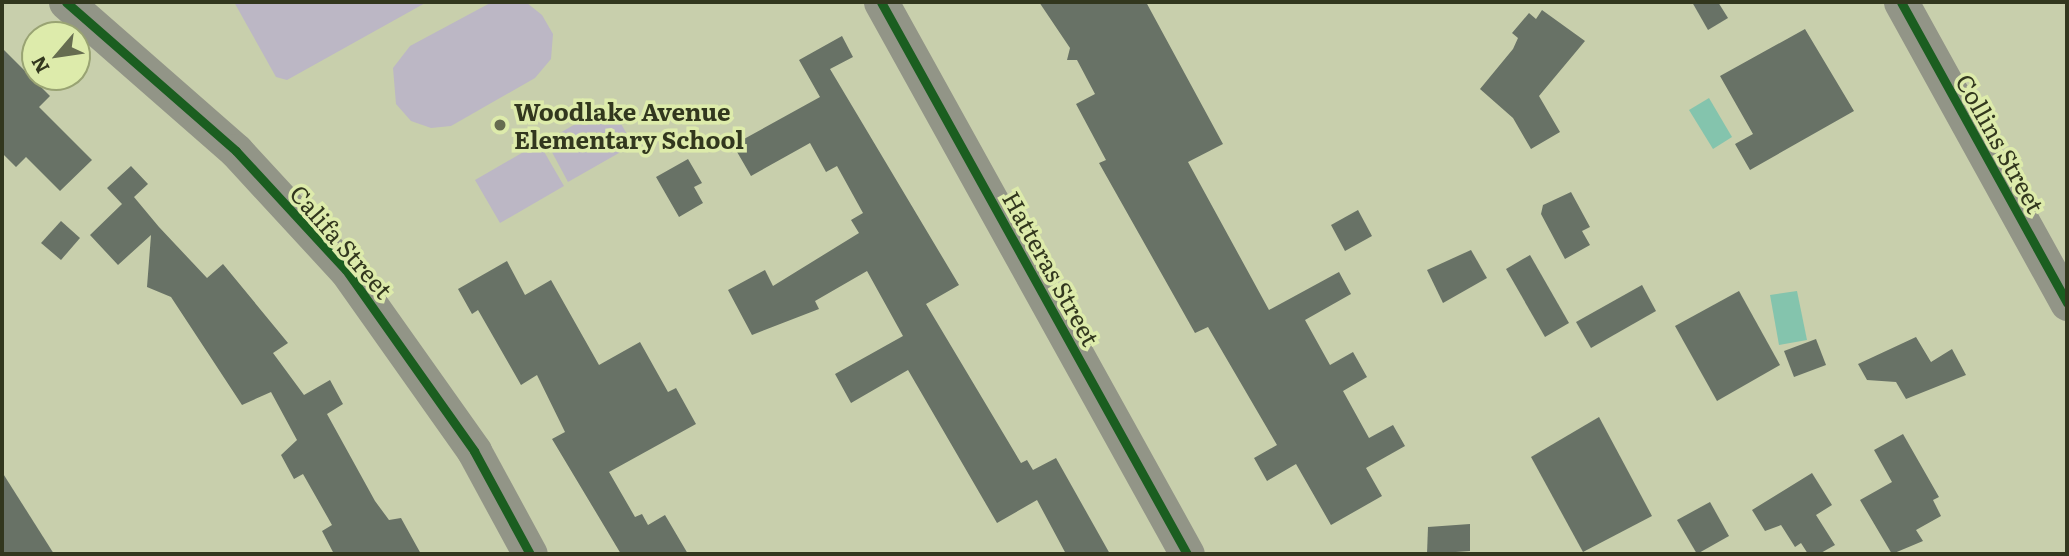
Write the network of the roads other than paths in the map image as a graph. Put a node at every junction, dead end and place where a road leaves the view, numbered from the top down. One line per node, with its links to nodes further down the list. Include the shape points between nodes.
1 (66, 2): 5 (street, Califa Street, via 236,151 346,270 474,451)
2 (881, 2): 6 (street, Hatteras Street)
3 (1901, 2): 4 (street, Collins Street)
4 (2067, 303)
5 (530, 554)
6 (1187, 554)

